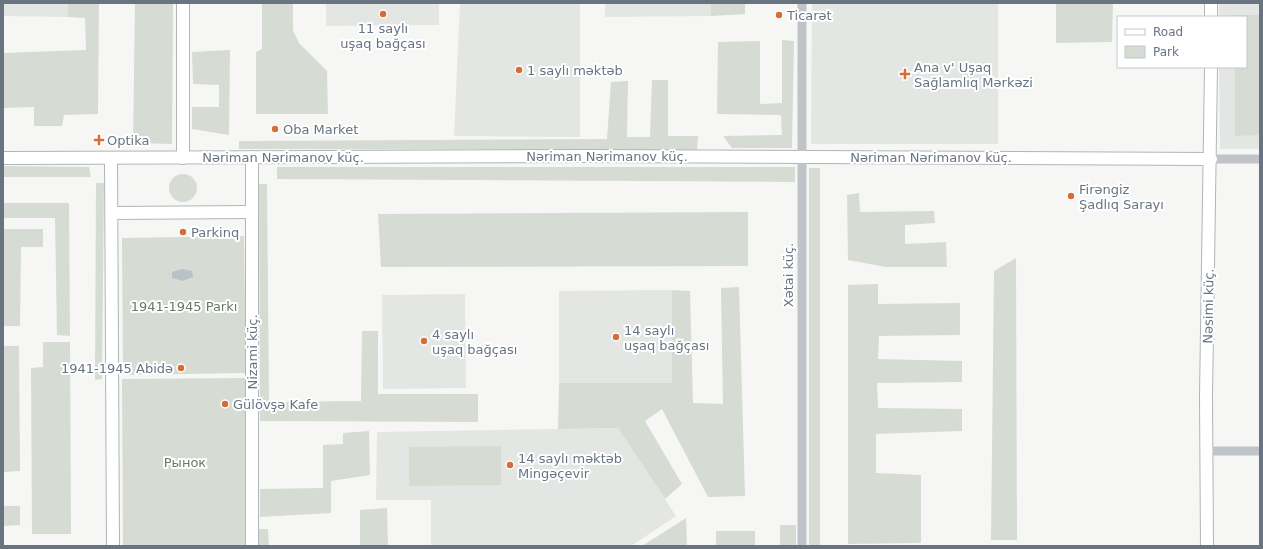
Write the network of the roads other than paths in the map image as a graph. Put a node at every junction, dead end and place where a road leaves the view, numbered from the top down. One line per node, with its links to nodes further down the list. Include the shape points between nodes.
1 (183, 3): 8 (street)
2 (802, 3): 6 (street, Xətai küç.)
3 (1211, 3): 4 (street)
4 (1211, 16)
5 (1211, 68): 11 (street, Nəsimi küç.)
6 (801, 157): 9 (street, Nəriman Nərimanov küç.); 11 (street, Nəriman Nərimanov küç.); 19 (street, Xətai küç.)
7 (3, 158): 10 (street, Nəriman Nərimanov küç.)
8 (183, 158): 9 (street, Nəriman Nərimanov küç.); 10 (street, Nəriman Nərimanov küç.)
9 (252, 158): 13 (street, Nizami küç.)
10 (111, 159): 14 (street)
11 (1211, 159): 12 (street); 15 (street, Nəsimi küç.)
12 (1260, 160)
13 (252, 212): 14 (street); 18 (street, Nizami küç.)
14 (112, 213): 17 (street)
15 (1206, 451): 16 (street); 20 (street, Nəsimi küç.)
16 (1260, 451)
17 (113, 546)
18 (252, 546)
19 (802, 546)
20 (1207, 546)

